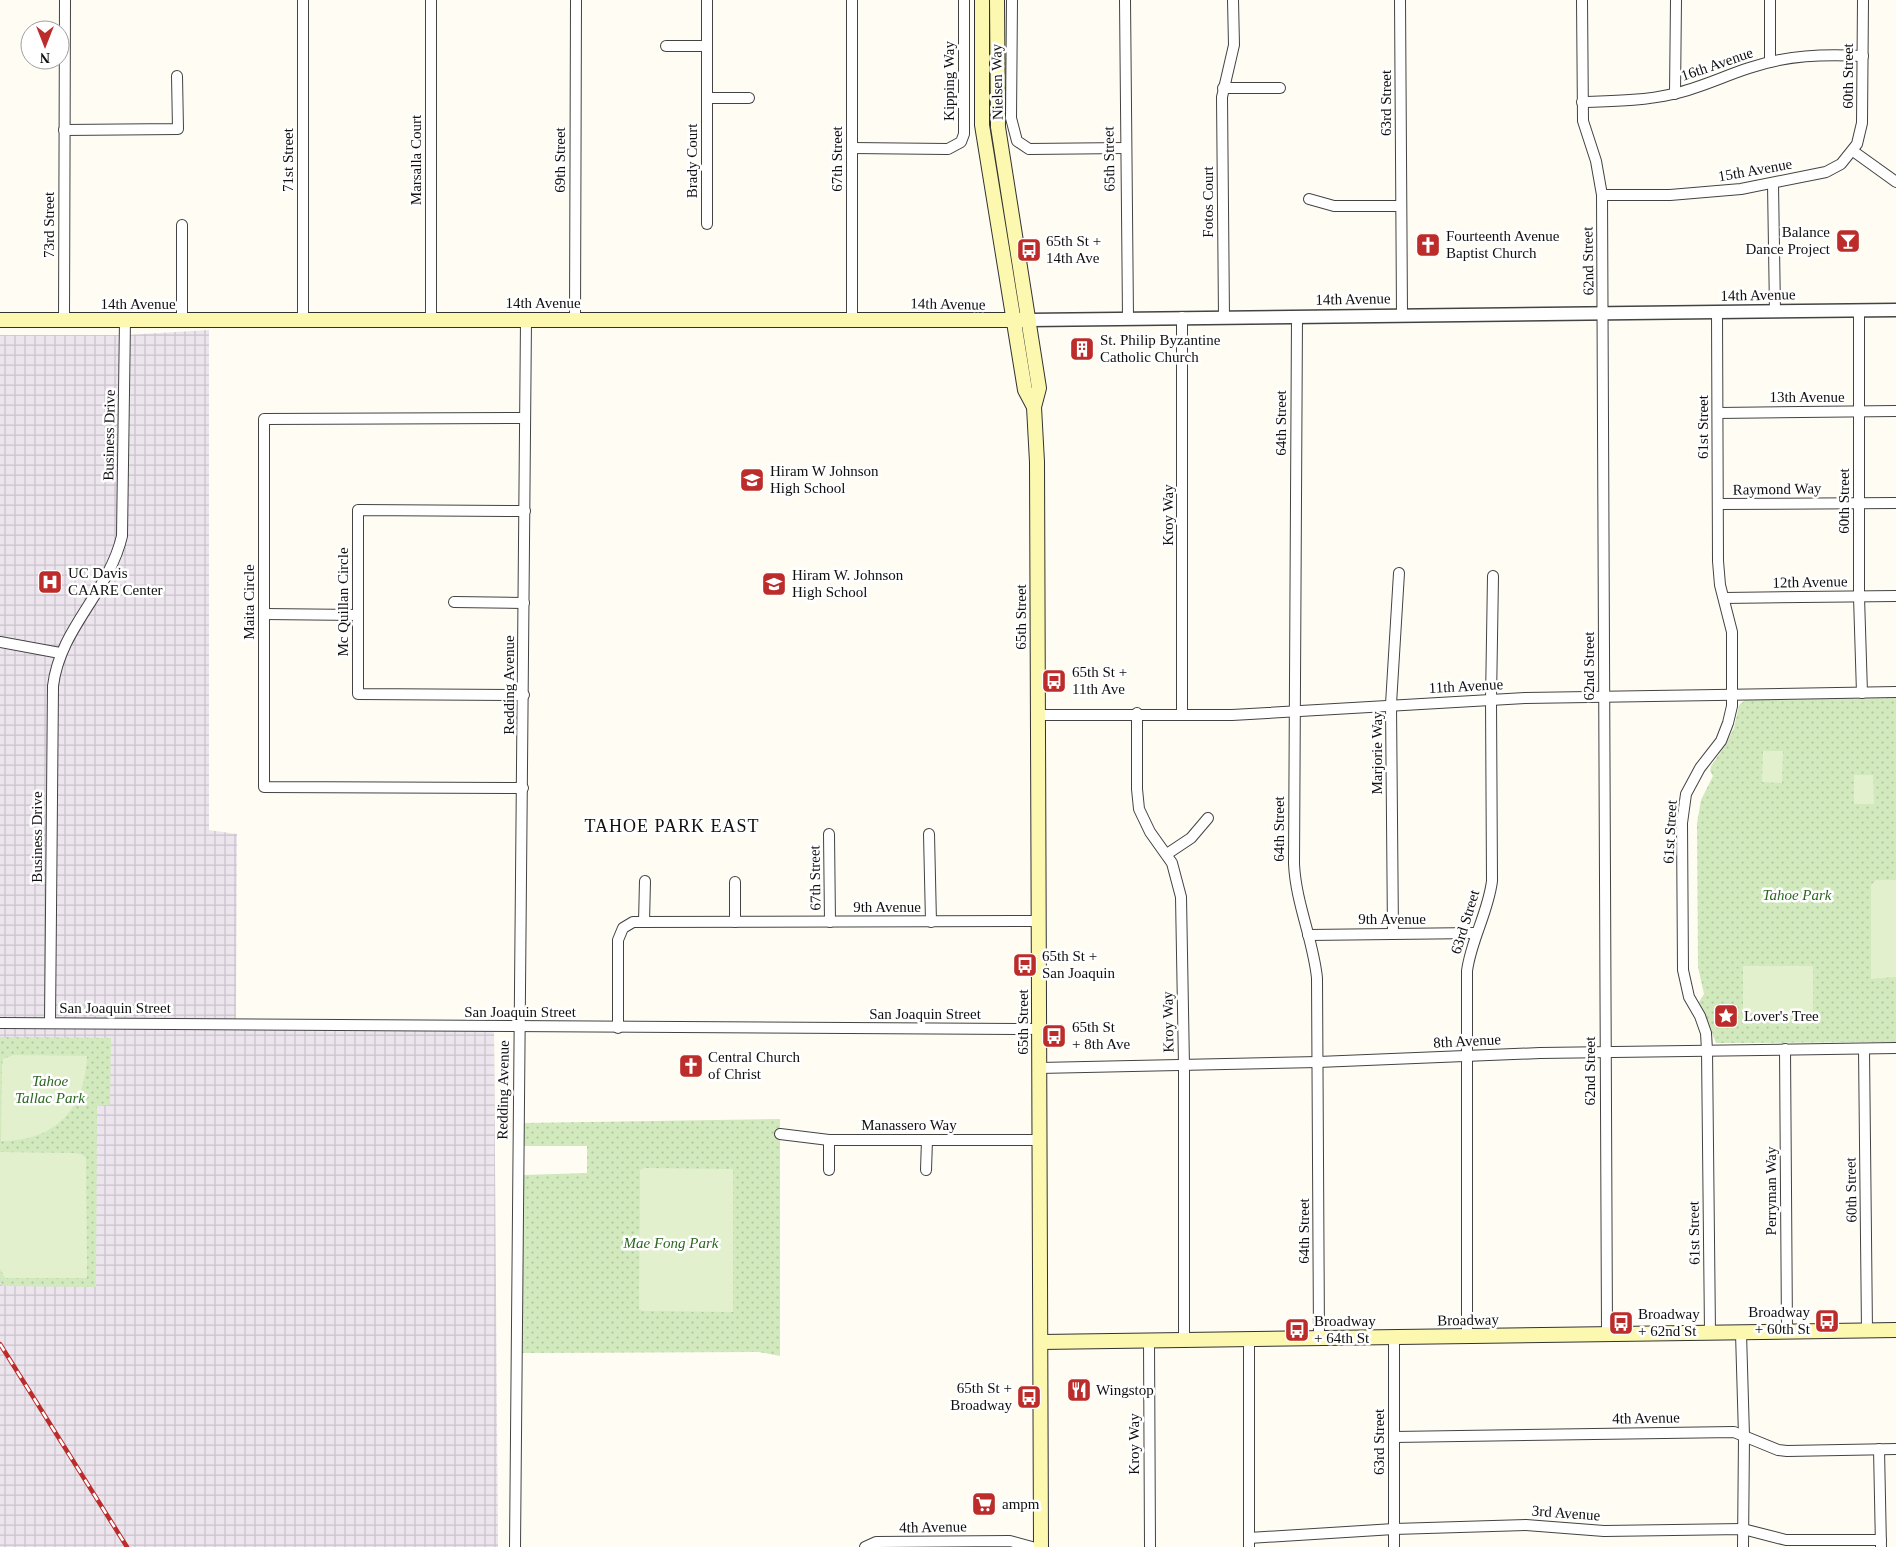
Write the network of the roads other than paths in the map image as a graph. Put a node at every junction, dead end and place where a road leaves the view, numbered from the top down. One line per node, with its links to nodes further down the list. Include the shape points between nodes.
1 (65, 0): 29 (street, 73rd Street)
2 (302, 0): 55 (street, 71st Street)
3 (431, 0): 56 (street, Marsalla Court)
4 (576, 0): 58 (street, 69th Street)
5 (707, 0): 19 (street, Brady Court)
6 (852, 0): 30 (street, 67th Street)
7 (964, 0): 30 (street, Kipping Way, via 964,134 960,142 948,148)
8 (982, 0): 59 (main road, 65th Street, via 982,125)
9 (997, 0): 60 (main road, 65th Street, via 998,127)
10 (1012, 0): 31 (street, Nielsen Way, via 1012,118 1017,141 1029,149)
11 (1125, 0): 31 (street, 65th Street)
12 (1233, 0): 23 (street, Fotos Court, via 1234,45)
13 (1400, 0): 37 (street, 63rd Street)
14 (1582, 0): 28 (street, 62nd Street)
15 (1676, 0): 25 (street)
16 (1770, 0): 21 (street)
17 (1863, 0): 20 (street, 60th Street)
18 (666, 46): 19 (street)
19 (707, 46): 26 (street, Brady Court)
20 (1863, 56): 21 (street, 16th Avenue, via 1814,55); 32 (street, 60th Street, via 1862,123)
21 (1770, 62): 25 (street, 16th Avenue)
22 (177, 76): 29 (street, via 178,129)
23 (1223, 88): 24 (street); 48 (street, Fotos Court)
24 (1280, 88)
25 (1675, 94): 28 (street, 16th Avenue, via 1630,101)
26 (707, 98): 27 (street); 38 (street, Brady Court)
27 (749, 98)
28 (1582, 102): 35 (street, 62nd Street, via 1584,129 1596,161)
29 (64, 130): 52 (street, 73rd Street)
30 (852, 148): 50 (street, 67th Street)
31 (1125, 148): 49 (street, 65th Street)
32 (1853, 151): 33 (street); 34 (street, 15th Avenue, via 1832,170)
33 (1896, 182)
34 (1773, 184): 35 (street, 15th Avenue, via 1706,193); 42 (street)
35 (1602, 195): 43 (street, 62nd Street)
36 (1309, 199): 37 (street, via 1334,206)
37 (1401, 206): 45 (street, 63rd Street)
38 (707, 224)
39 (182, 225): 54 (street)
40 (1859, 310): 41 (street, 14th Avenue); 42 (street, 14th Avenue); 63 (street, 60th Street)
41 (1896, 310)
42 (1775, 311): 44 (street, 14th Avenue)
43 (1604, 312): 44 (street, 14th Avenue); 45 (street, 14th Avenue); 85 (street, 62nd Street)
44 (1718, 312): 64 (street, 61st Street)
45 (1402, 314): 46 (street, 14th Avenue)
46 (1297, 316): 48 (street, 14th Avenue); 88 (street, 64th Street)
47 (1182, 317): 48 (street, 14th Avenue); 49 (street, 14th Avenue); 90 (street, Kroy Way)
48 (1224, 317)
49 (1128, 318): 60 (street, 14th Avenue)
50 (852, 319): 58 (main road, 14th Avenue); 59 (main road, 14th Avenue)
51 (0, 320): 52 (main road, 14th Avenue)
52 (64, 320): 53 (main road, 14th Avenue)
53 (125, 320): 54 (main road, 14th Avenue); 80 (street, Business Drive, via 122,536 107,578 72,629)
54 (182, 320): 55 (main road, 14th Avenue)
55 (303, 320): 56 (main road, 14th Avenue)
56 (431, 320): 57 (main road, 14th Avenue)
57 (526, 320): 58 (main road, 14th Avenue); 65 (street, Redding Avenue)
58 (575, 320)
59 (1014, 320): 60 (main road, 14th Avenue); 61 (main road, 65th Street, via 1025,390)
60 (1029, 320): 61 (main road, 65th Street, via 1039,388)
61 (1034, 407): 91 (main road, 65th Street)
62 (1896, 411): 63 (street, 13th Avenue)
63 (1860, 412): 64 (street, 13th Avenue); 66 (street, 60th Street)
64 (1718, 413): 68 (street, 61st Street)
65 (525, 418): 69 (street, Redding Avenue); 77 (street, Maita Circle, via 264,419)
66 (1859, 503): 67 (street, Raymond Way); 68 (street, Raymond Way); 73 (street, 60th Street)
67 (1896, 503)
68 (1718, 504): 74 (street, 61st Street, via 1718,571)
69 (525, 511): 76 (street, Redding Avenue); 78 (street, Mc Quillan Circle, via 358,510)
70 (1398, 573): 87 (street, Marjorie Way)
71 (1493, 576): 86 (street, 63rd Street)
72 (1896, 596): 73 (street, 12th Avenue)
73 (1859, 597): 74 (street, 12th Avenue); 82 (street, 60th Street)
74 (1724, 598): 83 (street, 61st Street, via 1732,632)
75 (454, 602): 76 (street)
76 (524, 603): 84 (street, Redding Avenue)
77 (264, 614): 78 (street); 92 (street, Maita Circle, via 264,787)
78 (358, 614): 84 (street, Mc Quillan Circle, via 358,694)
79 (0, 642): 80 (street)
80 (60, 653): 108 (street, Business Drive, via 53,686)
81 (1896, 692): 82 (street, 11th Avenue)
82 (1862, 693): 83 (street, 11th Avenue)
83 (1733, 694): 85 (street, 11th Avenue); 114 (street, 61st Street, via 1728,724 1686,794 1683,814 1683,970 1689,997 1706,1033)
84 (524, 695): 92 (street, Redding Avenue)
85 (1604, 696): 86 (street, 11th Avenue); 116 (street, 62nd Street)
86 (1490, 700): 87 (street, 11th Avenue); 104 (street, 63rd Street, via 1492,881 1489,900)
87 (1391, 704): 88 (street, 11th Avenue); 105 (street, Marjorie Way)
88 (1294, 711): 90 (street, 11th Avenue); 106 (street, 64th Street, via 1295,878)
89 (1137, 713): 90 (street, 11th Avenue); 91 (street, 11th Avenue); 96 (street, Kroy Way, via 1140,809 1150,832)
90 (1182, 714)
91 (1038, 715): 99 (main road, 65th Street)
92 (523, 788): 109 (street, Redding Avenue)
93 (1208, 818): 96 (street, via 1191,838)
94 (829, 834): 102 (street, 67th Street)
95 (930, 834): 103 (street)
96 (1167, 854): 119 (street, Kroy Way, via 1180,888)
97 (645, 881): 100 (street)
98 (735, 882): 101 (street)
99 (1039, 921): 103 (street, 9th Avenue); 111 (main road, 65th Street)
100 (644, 922): 101 (street, 9th Avenue); 110 (street, 9th Avenue, via 628,924 620,933)
101 (736, 922): 102 (street, 9th Avenue)
102 (830, 922): 103 (street, 9th Avenue)
103 (931, 922)
104 (1476, 933): 105 (street, 9th Avenue); 117 (street, 63rd Street, via 1467,971)
105 (1393, 934): 106 (street, 9th Avenue)
106 (1308, 935): 118 (street, 64th Street, via 1317,978)
107 (0, 1023): 108 (street, San Joaquin Street)
108 (50, 1023): 109 (street, San Joaquin Street)
109 (519, 1027): 110 (street, San Joaquin Street); 148 (street, Redding Avenue)
110 (618, 1028): 111 (street, San Joaquin Street)
111 (1039, 1029): 120 (main road, 65th Street)
112 (1896, 1048): 113 (street, 8th Avenue)
113 (1864, 1049): 115 (street, 8th Avenue); 128 (street, 60th Street)
114 (1707, 1050): 115 (street, 8th Avenue); 116 (street, 8th Avenue); 130 (street, 61st Street)
115 (1785, 1050): 129 (street, Perryman Way)
116 (1605, 1051): 117 (street, 8th Avenue); 132 (street, 62nd Street)
117 (1467, 1056): 118 (street, 8th Avenue); 133 (street, 63rd Street)
118 (1318, 1062): 119 (street, 8th Avenue); 135 (street, 64th Street)
119 (1184, 1066): 120 (street, 8th Avenue); 138 (street, Kroy Way)
120 (1039, 1068): 124 (main road, 65th Street)
121 (780, 1134): 122 (street, Manassero Way)
122 (829, 1140): 123 (street, Manassero Way); 125 (street)
123 (927, 1140): 124 (street, Manassero Way); 126 (street)
124 (1040, 1140): 139 (main road, 65th Street)
125 (829, 1170)
126 (926, 1170)
127 (1896, 1330): 128 (main road, Broadway)
128 (1867, 1331): 129 (main road, Broadway)
129 (1787, 1332): 131 (main road, Broadway)
130 (1710, 1333): 131 (main road, Broadway); 132 (main road, Broadway)
131 (1741, 1333): 140 (street)
132 (1608, 1334): 133 (main road, Broadway)
133 (1467, 1336): 134 (main road, Broadway)
134 (1394, 1338): 135 (main road, Broadway); 141 (street, 63rd Street)
135 (1319, 1339): 136 (main road, Broadway)
136 (1249, 1340): 138 (main road, Broadway); 146 (street)
137 (1148, 1341): 138 (main road, Broadway); 139 (main road, Broadway); 152 (street, Kroy Way)
138 (1184, 1341)
139 (1041, 1342): 151 (main road, 65th Street)
140 (1744, 1436): 141 (street, 4th Avenue, via 1734,1432); 142 (street, 4th Avenue, via 1787,1451); 145 (street)
141 (1394, 1437): 144 (street, 63rd Street)
142 (1879, 1449): 143 (street, 4th Avenue); 147 (street)
143 (1896, 1449)
144 (1394, 1529): 145 (street, 3rd Avenue, via 1526,1525 1604,1531); 146 (street, 3rd Avenue); 153 (street, 63rd Street)
145 (1743, 1529): 147 (street, 3rd Avenue, via 1786,1540); 154 (street)
146 (1249, 1543)
147 (1881, 1543)
148 (514, 1547)
149 (865, 1547): 150 (street, 4th Avenue, via 876,1542 1010,1541)
150 (1032, 1547)
151 (1042, 1547)
152 (1150, 1547)
153 (1394, 1547)
154 (1743, 1547)

